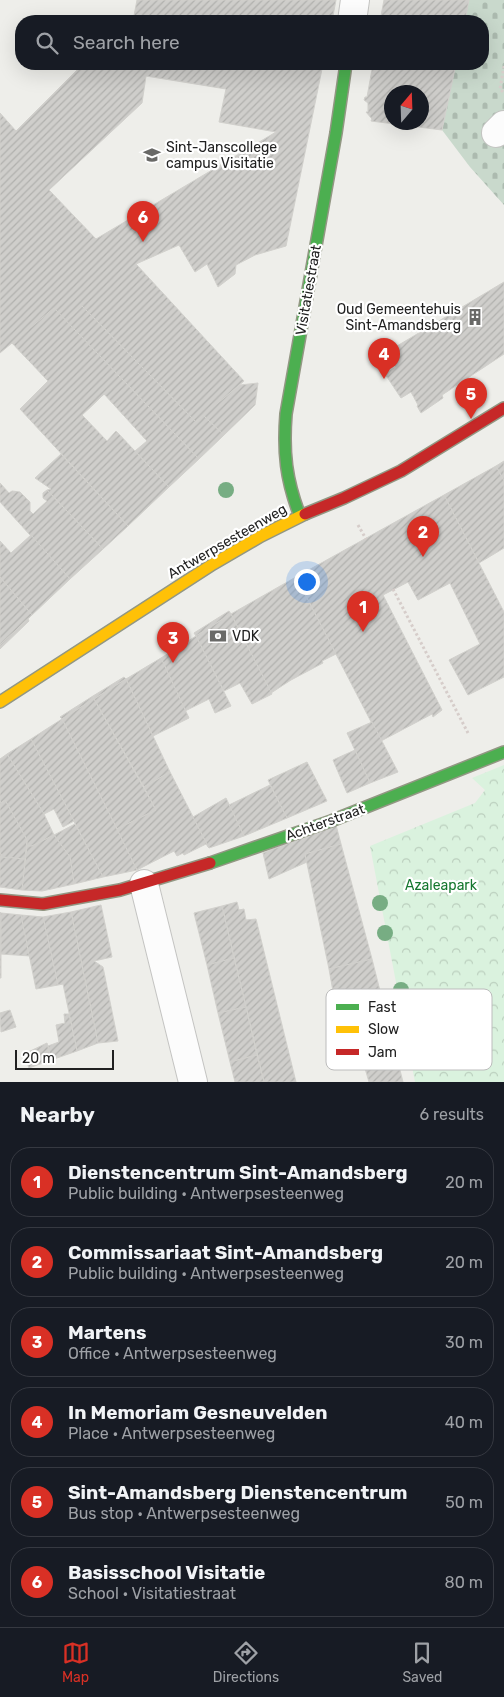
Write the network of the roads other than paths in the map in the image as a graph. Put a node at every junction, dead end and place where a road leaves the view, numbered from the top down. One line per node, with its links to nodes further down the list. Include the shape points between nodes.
1 (355, 0): 2 (street)
2 (353, 15)
3 (345, 70): 5 (street, Visitatiestraat, via 283,440 286,478)
4 (504, 408): 5 (street, Antwerpsesteenweg, via 401,471)
5 (300, 516): 6 (street, Antwerpsesteenweg, via 213,564)
6 (1, 698)
7 (504, 752): 8 (street, Achterstraat, via 331,821)
8 (144, 884): 9 (street, Achterstraat, via 43,904); 10 (street)
9 (0, 900)
10 (193, 1082)

